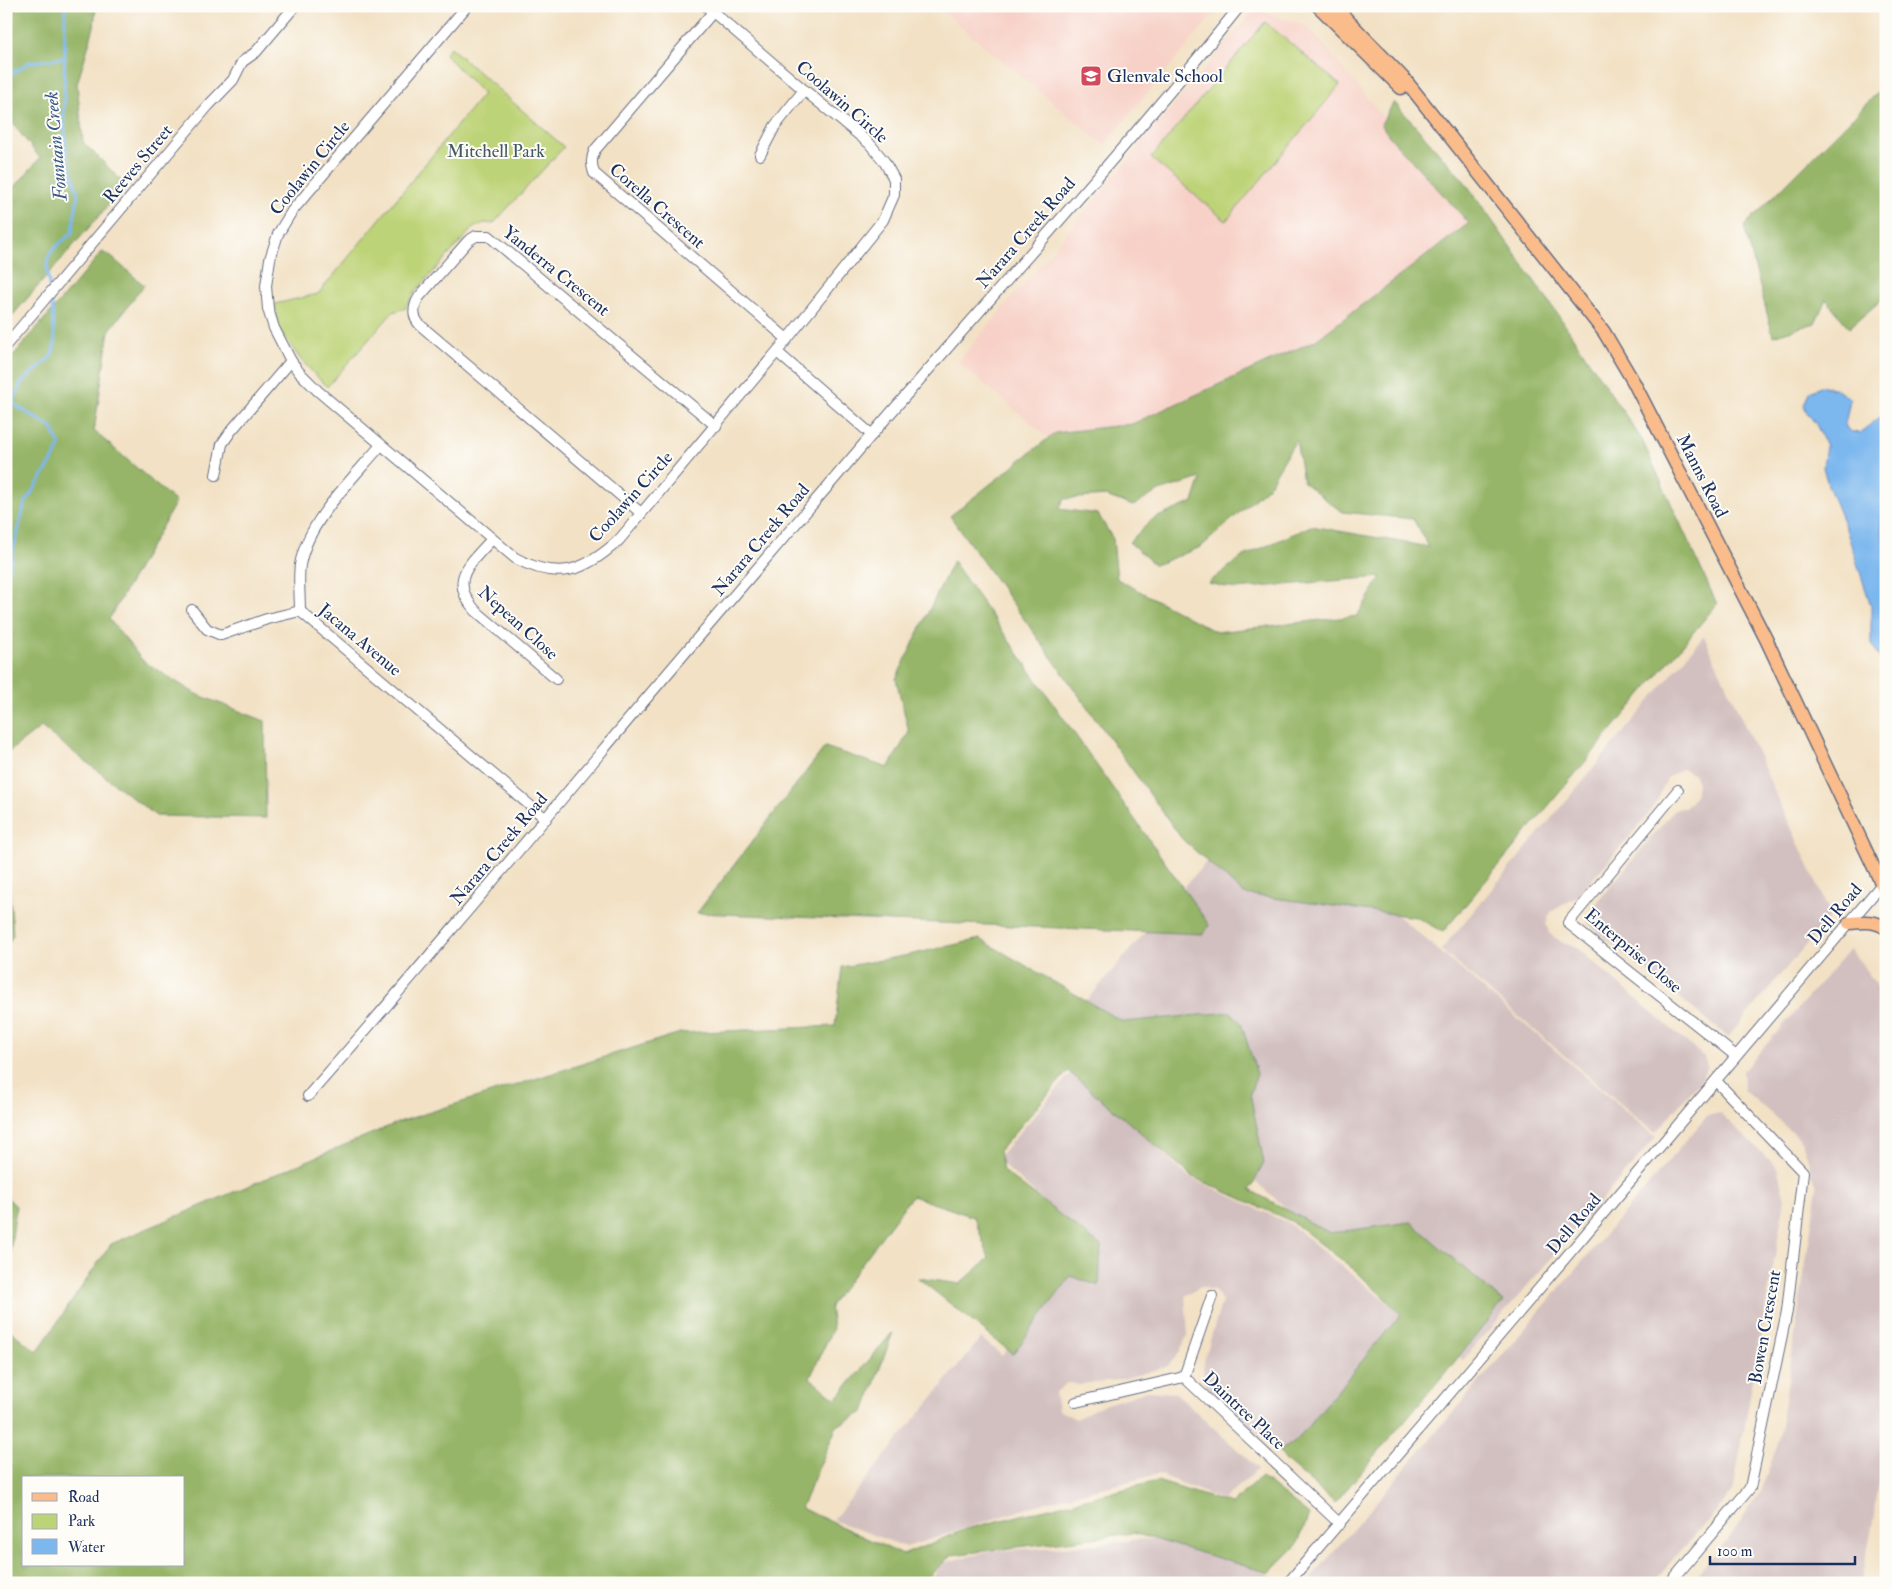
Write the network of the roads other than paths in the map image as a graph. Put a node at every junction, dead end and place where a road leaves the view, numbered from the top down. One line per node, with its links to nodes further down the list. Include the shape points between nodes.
1 (295, 6): 11 (street, Reeves Street, via 256,52 242,62 233,80)
2 (467, 6): 13 (street, Coolawin Circle, via 292,211 278,234 266,286 268,308)
3 (1240, 6): 15 (street, Narara Creek Road, via 1020,267)
4 (1318, 6): 8 (main road, Manns Road)
5 (1334, 6): 8 (main road, Manns Road, via 1406,81)
6 (710, 9): 7 (street, Coolawin Circle); 10 (street, Corella Crescent, via 595,150 591,166 594,173)
7 (804, 90): 9 (street, via 775,126); 10 (street, Coolawin Circle, via 869,143 894,178 894,195 883,220)
8 (1430, 112): 25 (main road, Manns Road, via 1604,332 1633,381 1766,639)
9 (760, 155)
10 (787, 339): 12 (street, Coolawin Circle)
11 (6, 345)
12 (777, 352): 14 (street, Coolawin Circle); 15 (street)
13 (291, 361): 16 (street, Coolawin Circle, via 318,391); 17 (street, via 222,444)
14 (716, 426): 18 (street, Coolawin Circle); 18 (street, Yanderra Crescent, via 489,236 476,236 468,241 425,290 414,311 420,325)
15 (872, 435): 24 (street, Narara Creek Road)
16 (381, 445): 19 (street, Coolawin Circle); 21 (street, Jacana Avenue, via 332,503 308,538 300,565)
17 (216, 475)
18 (641, 513): 19 (street, Coolawin Circle, via 604,554 573,570 557,572 527,565)
19 (492, 538): 22 (street, Nepean Close, via 462,578 466,601)
20 (192, 610): 21 (street, via 207,628 221,635)
21 (300, 611): 24 (street, Jacana Avenue)
22 (556, 679)
23 (1678, 790): 28 (street, Enterprise Close, via 1568,923)
24 (546, 819): 30 (street, Narara Creek Road)
25 (1884, 888): 26 (street, Dell Road)
26 (1849, 923): 27 (main road, via 1870,922); 28 (street, Dell Road)
27 (1886, 928)
28 (1736, 1056): 29 (street, Dell Road)
29 (1716, 1081): 34 (street, Dell Road); 36 (street, Bowen Crescent, via 1803,1172 1787,1311 1750,1488)
30 (308, 1096)
31 (1212, 1296): 32 (street)
32 (1184, 1377): 33 (street, Daintree Place); 34 (street, Daintree Place)
33 (1076, 1402)
34 (1340, 1524): 35 (street, Dell Road)
35 (1288, 1583)
36 (1670, 1583)

